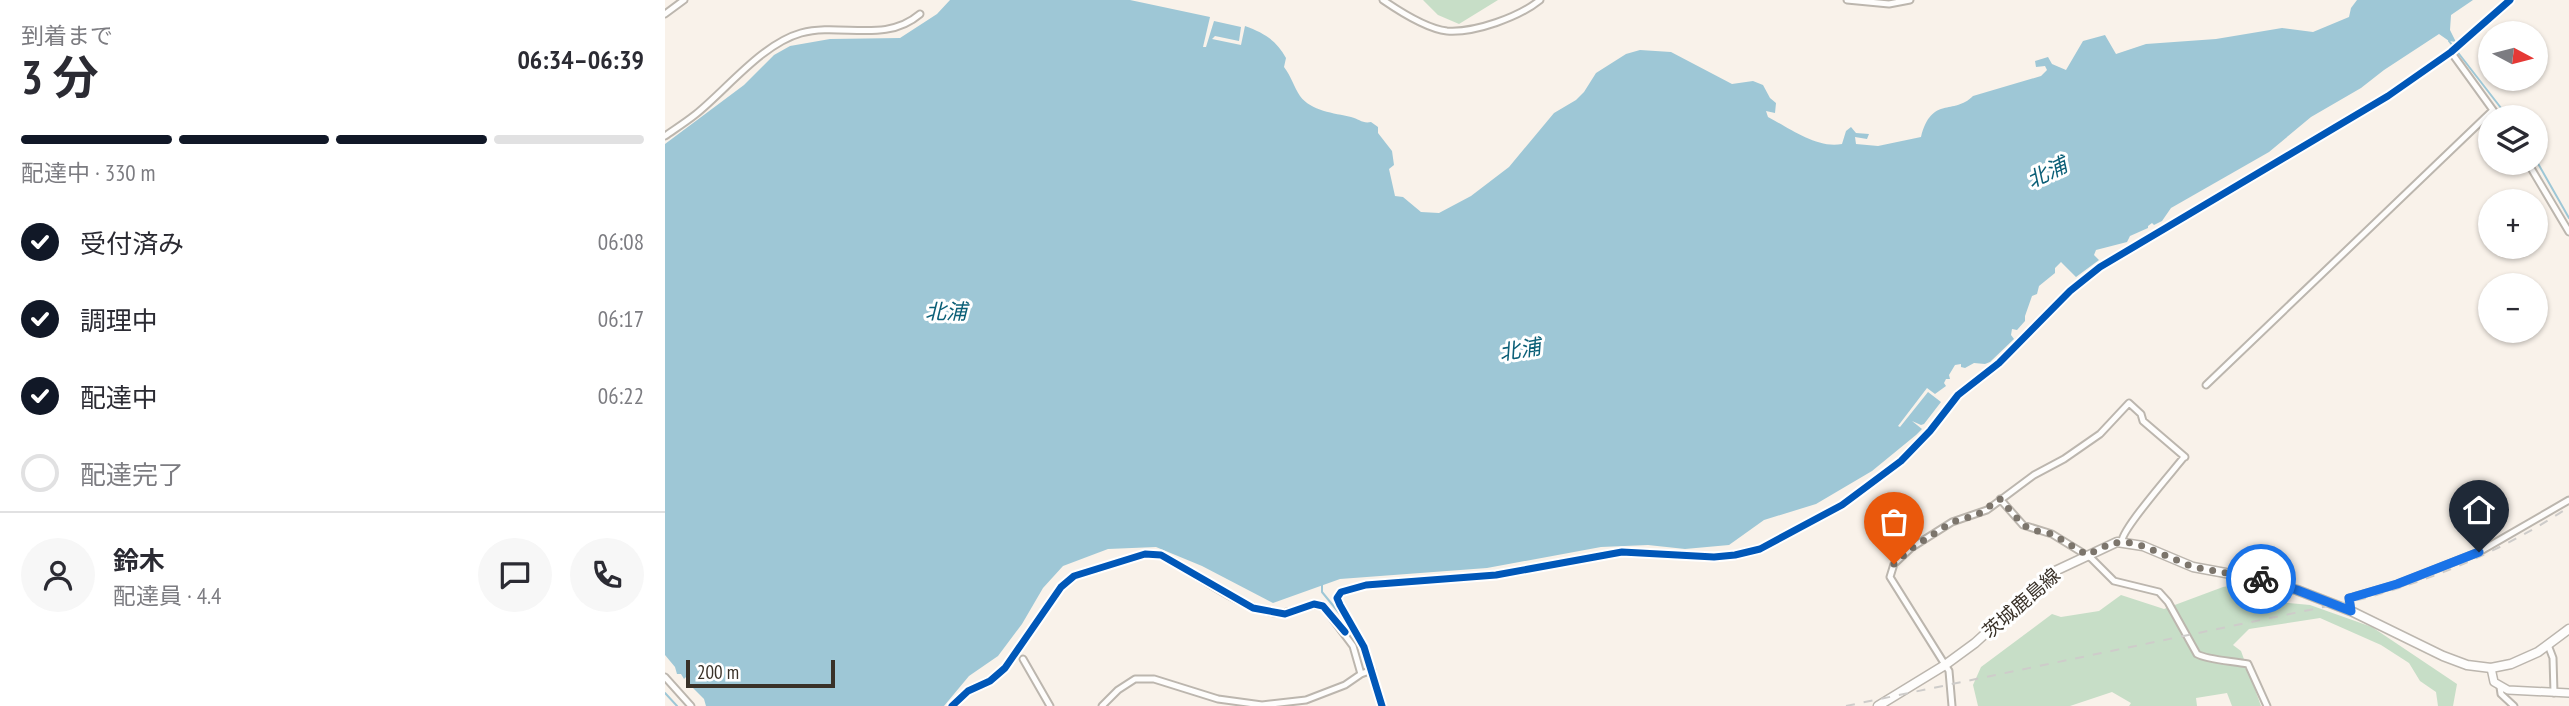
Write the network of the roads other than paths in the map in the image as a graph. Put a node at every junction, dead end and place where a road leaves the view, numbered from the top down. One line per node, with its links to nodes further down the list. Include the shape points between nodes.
1 (684, 0): 8 (street)
2 (1383, 0): 3 (street, via 1447,31 1461,31 1525,12)
3 (1541, 0)
4 (1846, 0): 5 (street, via 1889,4)
5 (1910, 0)
6 (2509, 0): 9 (street)
7 (920, 14): 12 (street, via 888,30 815,30 785,39)
8 (665, 15)
9 (2455, 49): 10 (street); 26 (street, via 2389,96 2087,278 1999,363 1958,395 1901,461 1842,505 1760,549 1735,555 1622,552 1496,575 1350,588 1337,598)
10 (2490, 105)
11 (2478, 124): 15 (street)
12 (665, 136)
13 (2535, 175): 14 (street)
14 (2569, 232)
15 (2206, 385)
16 (2000, 499): 18 (street, via 2100,434 2129,403 2185,457 2131,521); 19 (street, via 2023,525 2052,534); 24 (street, via 1921,541 1891,570 1890,577)
17 (2569, 500): 20 (street, via 2479,552 2349,598)
18 (2122, 541): 19 (main road, 茨城鹿島線); 20 (main road, via 2193,567 2269,581)
19 (2087, 555): 24 (main road, 茨城鹿島線, via 2053,572); 39 (street, via 2114,581 2159,592 2197,654 2248,664)
20 (2351, 611): 25 (main road, via 2452,660)
21 (2569, 629): 22 (main road)
22 (2548, 645): 25 (main road, via 2511,664); 30 (street)
23 (1023, 659): 34 (street)
24 (1945, 665): 37 (main road, 茨城鹿島線); 38 (street, via 1951,676)
25 (2491, 668): 29 (main road)
26 (1372, 670): 27 (street); 36 (street)
27 (1361, 674): 33 (street, via 1353,646 1323,606 1314,604 1285,614 1253,608 1161,555 1145,554 1074,576 1005,668); 35 (street, via 1306,700 1262,705 1219,699 1144,678 1128,683)
28 (665, 677): 32 (street)
29 (2500, 687): 30 (main road); 40 (street)
30 (2554, 693): 31 (main road)
31 (2569, 694)
32 (691, 706)
33 (952, 706)
34 (1050, 706)
35 (1102, 706)
36 (1382, 706)
37 (1878, 706)
38 (1952, 706)
39 (2267, 706)
40 (2514, 706)

